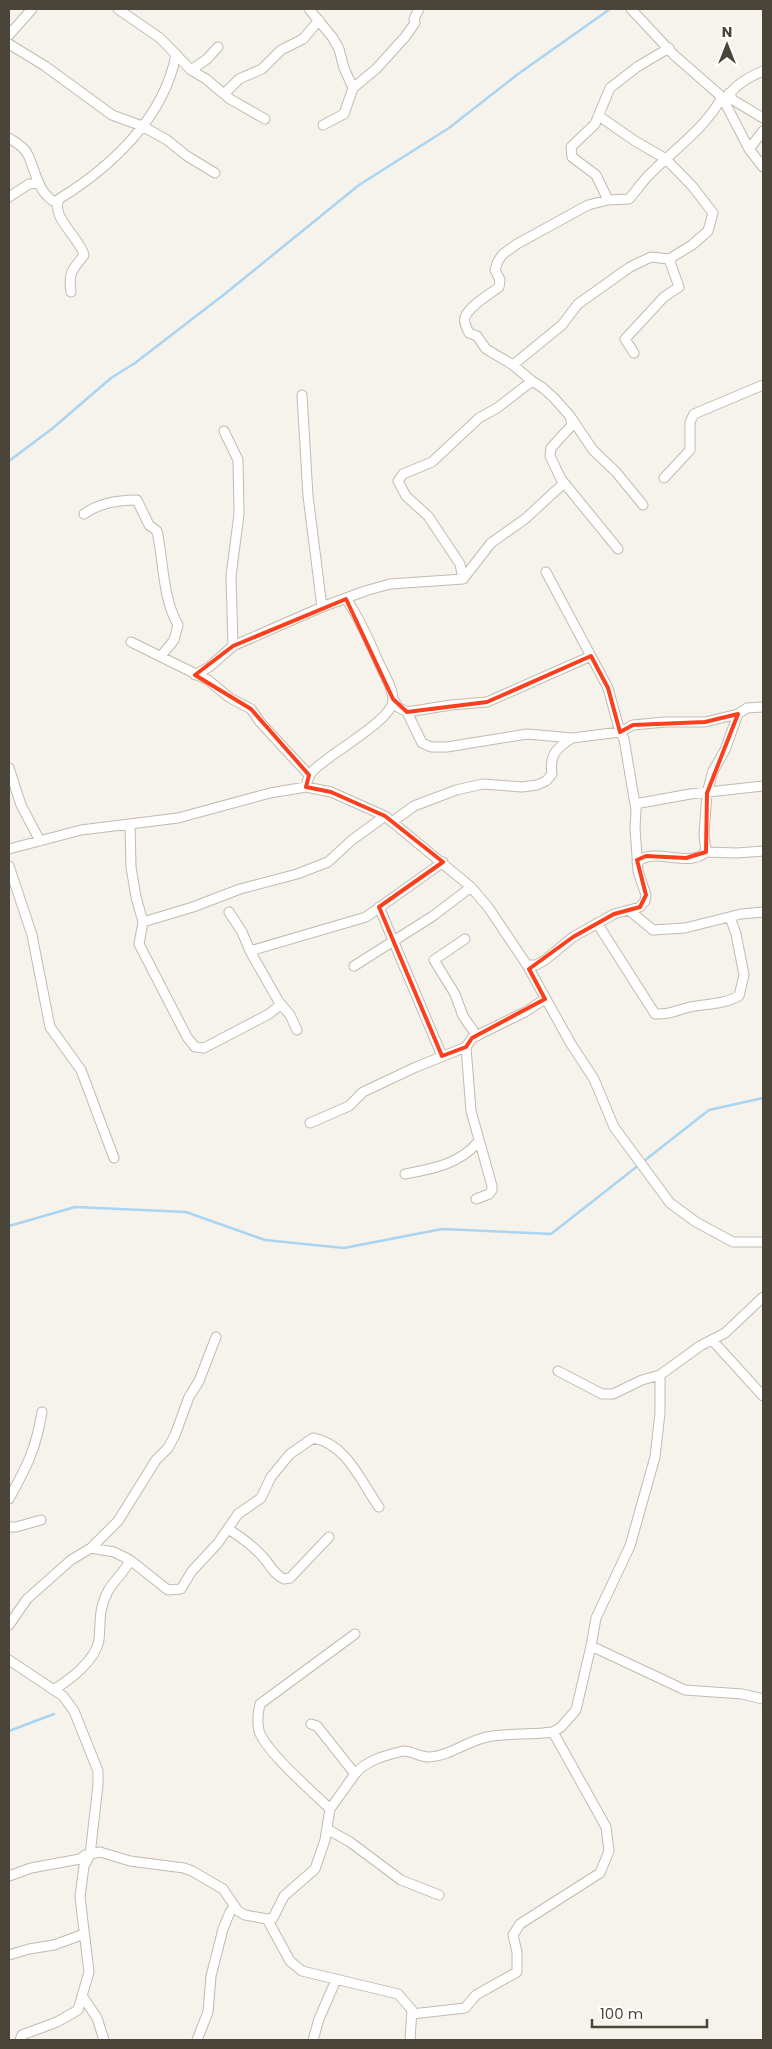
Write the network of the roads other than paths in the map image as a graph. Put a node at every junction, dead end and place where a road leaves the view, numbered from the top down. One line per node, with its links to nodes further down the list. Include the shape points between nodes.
1 (32, 9): 7 (street)
2 (118, 9): 11 (street, via 160,38)
3 (309, 9): 6 (street)
4 (419, 9): 14 (street, via 415,23 405,37 376,69)
5 (631, 9): 10 (street)
6 (319, 20): 14 (street, via 339,49); 15 (street, via 303,39 281,50 262,69 239,79)
7 (9, 35)
8 (9, 44): 23 (street, via 112,115)
9 (218, 47): 12 (street)
10 (668, 48): 16 (street); 18 (street, via 636,67 610,88)
11 (176, 54): 12 (street); 23 (street, via 173,72 163,94)
12 (191, 70): 15 (street)
13 (763, 71): 16 (street)
14 (353, 88): 22 (street, via 344,114)
15 (224, 93): 21 (street)
16 (725, 97): 17 (street); 19 (street); 20 (street)
17 (713, 114): 19 (street); 27 (street)
18 (599, 116): 27 (street); 32 (street, via 571,151 572,157 596,175)
19 (733, 117): 26 (street)
20 (763, 118)
21 (265, 119)
22 (323, 125)
23 (142, 126): 29 (street); 33 (street, via 119,154)
24 (763, 131): 26 (street)
25 (9, 138): 30 (street, via 27,152)
26 (749, 149): 28 (street)
27 (666, 159): 32 (street, via 629,199); 34 (street, via 713,213 708,231)
28 (763, 167)
29 (214, 173)
30 (38, 182): 31 (street); 33 (street, via 49,200)
31 (9, 197)
32 (608, 200): 37 (street, via 588,205 503,254 495,270 500,280 499,288 474,306 465,317 469,333 477,336 486,349)
33 (57, 203): 35 (street, via 57,210 84,255 71,270)
34 (669, 259): 36 (street, via 679,287 664,297 625,339); 37 (street, via 651,257 630,267 578,304 562,325)
35 (70, 292)
36 (634, 353)
37 (513, 365): 38 (street)
38 (532, 381): 41 (street); 49 (street, via 479,418 432,462 403,474 398,481 406,496 428,516 460,564)
39 (763, 385): 43 (street, via 694,414 690,422 690,450)
40 (302, 395): 51 (street, via 308,496)
41 (570, 416): 44 (street, via 572,425 551,448 550,456); 45 (street, via 593,450)
42 (224, 430): 53 (street, via 238,460 238,514 231,576)
43 (664, 478)
44 (564, 483): 47 (street); 49 (street, via 525,519 491,543)
45 (643, 505)
46 (84, 514): 54 (street, via 92,507 119,500 138,500 149,526 157,532 165,591 178,625 174,640)
47 (618, 549)
48 (546, 572): 55 (street)
49 (463, 579): 50 (street, via 390,584)
50 (346, 600): 51 (street); 57 (street, via 373,650)
51 (322, 607): 53 (street)
52 (131, 642): 54 (street)
53 (233, 646): 56 (street)
54 (161, 656): 56 (street)
55 (591, 656): 59 (street, via 487,702); 61 (street, via 608,688)
56 (195, 675): 64 (street, via 251,709)
57 (393, 699): 59 (street); 64 (street, via 391,708 359,737 319,764)
58 (763, 707): 60 (street, via 747,708)
59 (407, 712): 62 (street, via 422,743 431,747 527,734)
60 (738, 714): 61 (street, via 705,722 633,726); 67 (street)
61 (620, 732): 62 (street); 68 (street)
62 (572, 738): 69 (street, via 557,748 550,763 552,774 537,785 483,784 456,790)
63 (9, 768): 71 (street, via 21,805)
64 (309, 775): 66 (street)
65 (763, 786): 67 (street)
66 (306, 787): 69 (street, via 331,792); 70 (street, via 270,792 178,818)
67 (707, 793): 68 (street); 74 (street)
68 (635, 804): 76 (street)
69 (389, 819): 75 (street); 84 (street, via 352,840 328,862)
70 (130, 825): 71 (street, via 81,830); 84 (street, via 136,897)
71 (40, 841): 72 (street)
72 (9, 849)
73 (763, 851): 74 (street)
74 (706, 852): 76 (street, via 686,858 646,856)
75 (443, 862): 78 (street); 79 (street)
76 (637, 862): 80 (street, via 646,895 640,907)
77 (9, 866): 99 (street, via 32,935 50,1027 81,1070)
78 (471, 888): 87 (street); 89 (street)
79 (380, 908): 87 (street); 88 (street, via 366,917)
80 (630, 911): 83 (street, via 653,930 685,928); 85 (street, via 614,914)
81 (229, 912): 88 (street)
82 (763, 912): 83 (street)
83 (730, 917): 85 (street, via 744,975 739,996 726,1003 686,1008 671,1014 655,1014)
84 (143, 922): 92 (street, via 140,944 195,1047 204,1048 269,1014 279,1006)
85 (597, 923): 89 (street, via 573,937 545,960)
86 (465, 939): 94 (street, via 434,960)
87 (394, 940): 90 (street); 96 (street)
88 (250, 951): 92 (street)
89 (527, 965): 91 (street)
90 (354, 966)
91 (545, 999): 94 (street); 102 (street, via 594,1079 614,1127 670,1203 715,1234 733,1242)
92 (279, 1002): 93 (street)
93 (297, 1030)
94 (477, 1036): 95 (street)
95 (466, 1047): 96 (street); 98 (street, via 471,1111)
96 (442, 1056): 97 (street, via 363,1092 349,1106)
97 (310, 1123)
98 (478, 1142): 100 (street, via 464,1156 433,1169); 101 (street, via 492,1190)
99 (114, 1158)
100 (405, 1174)
101 (476, 1199)
102 (763, 1242)
103 (763, 1297): 105 (street)
104 (216, 1337): 116 (street, via 168,1448 156,1460 118,1521)
105 (713, 1341): 107 (street, via 700,1346); 108 (street)
106 (558, 1371): 107 (street, via 602,1394 613,1394 642,1380)
107 (660, 1376): 120 (street, via 655,1457 630,1546 596,1618)
108 (763, 1396)
109 (42, 1412): 110 (street, via 28,1466)
110 (9, 1498)
111 (379, 1507): 114 (street, via 350,1461 324,1440 313,1438 290,1454 271,1477 261,1498 238,1514)
112 (41, 1520): 113 (street)
113 (9, 1527)
114 (228, 1529): 115 (street, via 250,1543 284,1580 290,1578); 117 (street, via 181,1589 168,1590)
115 (328, 1537)
116 (91, 1548): 117 (street, via 114,1552); 118 (street, via 71,1560 27,1599)
117 (130, 1560): 122 (street, via 108,1591 101,1608 99,1640 95,1650 82,1667)
118 (9, 1625)
119 (355, 1634): 127 (street, via 260,1704 258,1715 259,1732 270,1748)
120 (591, 1646): 123 (street, via 685,1690 742,1694); 125 (street, via 576,1710)
121 (9, 1660): 122 (street)
122 (53, 1690): 129 (street, via 74,1711 98,1770)
123 (763, 1699)
124 (311, 1724): 126 (street, via 317,1726)
125 (553, 1732): 126 (street, via 487,1738 430,1757 404,1751 369,1763); 138 (street, via 606,1827 609,1851 600,1873 520,1924 513,1936 517,1972 476,1996 465,2008)
126 (355, 1774): 127 (street)
127 (330, 1810): 128 (street)
128 (327, 1829): 131 (street, via 401,1880); 133 (street, via 315,1870 284,1896 273,1918)
129 (90, 1855): 130 (street); 132 (street, via 100,1852 130,1861 192,1871 223,1889); 134 (street, via 84,1866 80,1897)
130 (9, 1876)
131 (439, 1894)
132 (234, 1907): 133 (street, via 245,1915); 141 (street, via 223,1929 211,1976 208,2012)
133 (267, 1919): 136 (street, via 290,1961 302,1971)
134 (84, 1934): 135 (street, via 54,1945); 137 (street, via 89,1972)
135 (9, 1955)
136 (336, 1980): 138 (street, via 398,1994); 142 (street)
137 (83, 1997): 139 (street, via 78,2010 22,2035); 140 (street, via 97,2018)
138 (412, 2014): 143 (street)
139 (20, 2040)
140 (104, 2040)
141 (197, 2040)
142 (312, 2040)
143 (410, 2040)

